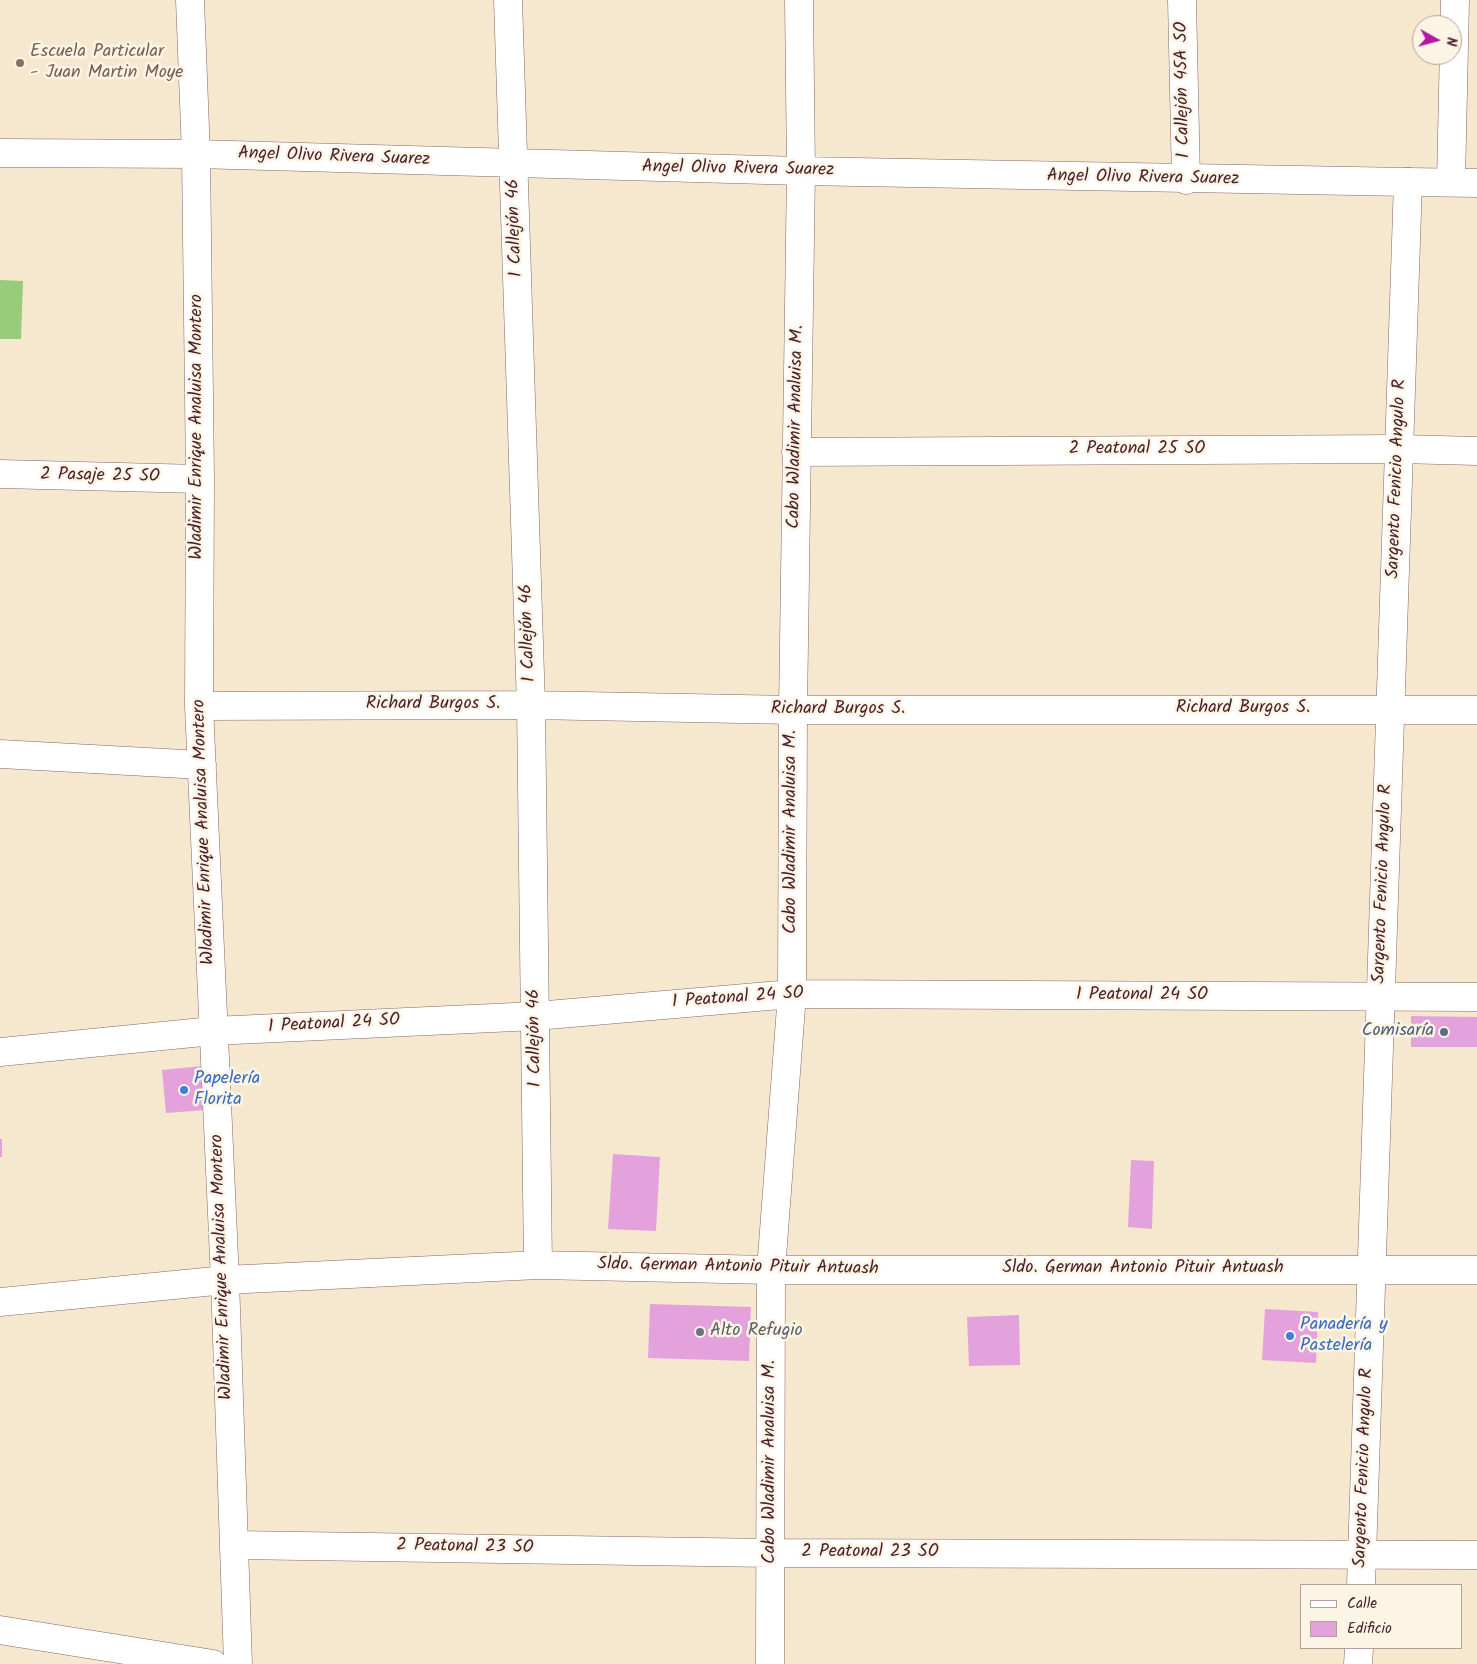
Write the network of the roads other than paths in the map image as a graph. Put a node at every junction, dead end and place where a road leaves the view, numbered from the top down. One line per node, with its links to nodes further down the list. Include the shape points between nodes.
1 (190, 0): 7 (street, Wladimir Enrique Analuisa Montero)
2 (508, 0): 8 (street, 1 Callejón 46)
3 (799, 0): 9 (street, Cabo Wladimir Analuisa M.)
4 (1182, 0): 10 (street, 1 Callejón 45A SO)
5 (1455, 0): 12 (street)
6 (0, 153): 7 (street, Angel Olivo Rivera Suarez)
7 (196, 154): 8 (street, Angel Olivo Rivera Suarez); 17 (street, Wladimir Enrique Analuisa Montero)
8 (514, 164): 9 (street, Angel Olivo Rivera Suarez); 18 (street, 1 Callejón 46)
9 (802, 172): 10 (street, Angel Olivo Rivera Suarez); 15 (street, Cabo Wladimir Analuisa M.)
10 (1186, 180): 11 (street, Angel Olivo Rivera Suarez)
11 (1408, 182): 12 (street, Angel Olivo Rivera Suarez); 13 (street, Sargento Fenicio Angulo R)
12 (1464, 183)
13 (1399, 449): 14 (street, 2 Peatonal 25 SO); 15 (street, 2 Peatonal 25 SO); 20 (street, Sargento Fenicio Angulo R)
14 (1477, 451)
15 (796, 452): 21 (street, Cabo Wladimir Analuisa M.)
16 (0, 474): 17 (street, 2 Pasaje 25 SO)
17 (200, 479): 19 (street, Wladimir Enrique Analuisa Montero)
18 (531, 705): 19 (street, Richard Burgos S.); 21 (street, Richard Burgos S.); 28 (street, 1 Callejón 46)
19 (199, 706): 24 (street, Wladimir Enrique Analuisa Montero)
20 (1391, 709): 21 (street, Richard Burgos S.); 22 (street, Richard Burgos S.); 27 (street, Sargento Fenicio Angulo R)
21 (793, 710): 25 (street, Cabo Wladimir Analuisa M.)
22 (1477, 710)
23 (0, 754): 24 (street)
24 (202, 765): 29 (street, Wladimir Enrique Analuisa Montero)
25 (792, 994): 27 (street, 1 Peatonal 24 SO); 28 (street, 1 Peatonal 24 SO); 33 (street, Cabo Wladimir Analuisa M.)
26 (1477, 997): 27 (street, 1 Peatonal 24 SO)
27 (1380, 998): 32 (street, Sargento Fenicio Angulo R)
28 (536, 1016): 29 (street, 1 Peatonal 24 SO); 31 (street, 1 Callejón 46)
29 (212, 1031): 30 (street, 1 Peatonal 24 SO); 35 (street, Wladimir Enrique Analuisa Montero)
30 (0, 1052)
31 (538, 1266): 33 (street, Sldo. German Antonio Pituir Antuash); 35 (street, Sldo. German Antonio Pituir Antuash)
32 (1371, 1269): 33 (street, Sldo. German Antonio Pituir Antuash); 34 (street, Sldo. German Antonio Pituir Antuash); 39 (street, Sargento Fenicio Angulo R)
33 (771, 1270): 38 (street, Cabo Wladimir Analuisa M.)
34 (1477, 1270)
35 (225, 1280): 36 (street, Sldo. German Antonio Pituir Antuash); 37 (street, Wladimir Enrique Analuisa Montero)
36 (0, 1302)
37 (234, 1545): 38 (street, 2 Peatonal 23 SO); 45 (street, Wladimir Enrique Analuisa Montero)
38 (770, 1553): 39 (street, 2 Peatonal 23 SO); 46 (street, Cabo Wladimir Analuisa M.)
39 (1362, 1555): 40 (street, 2 Peatonal 23 SO); 41 (street, Sargento Fenicio Angulo R)
40 (1477, 1555)
41 (1361, 1584)
42 (0, 1630): 44 (street)
43 (1359, 1649): 47 (street)
44 (213, 1664)
45 (238, 1664)
46 (770, 1664)
47 (1358, 1664)

